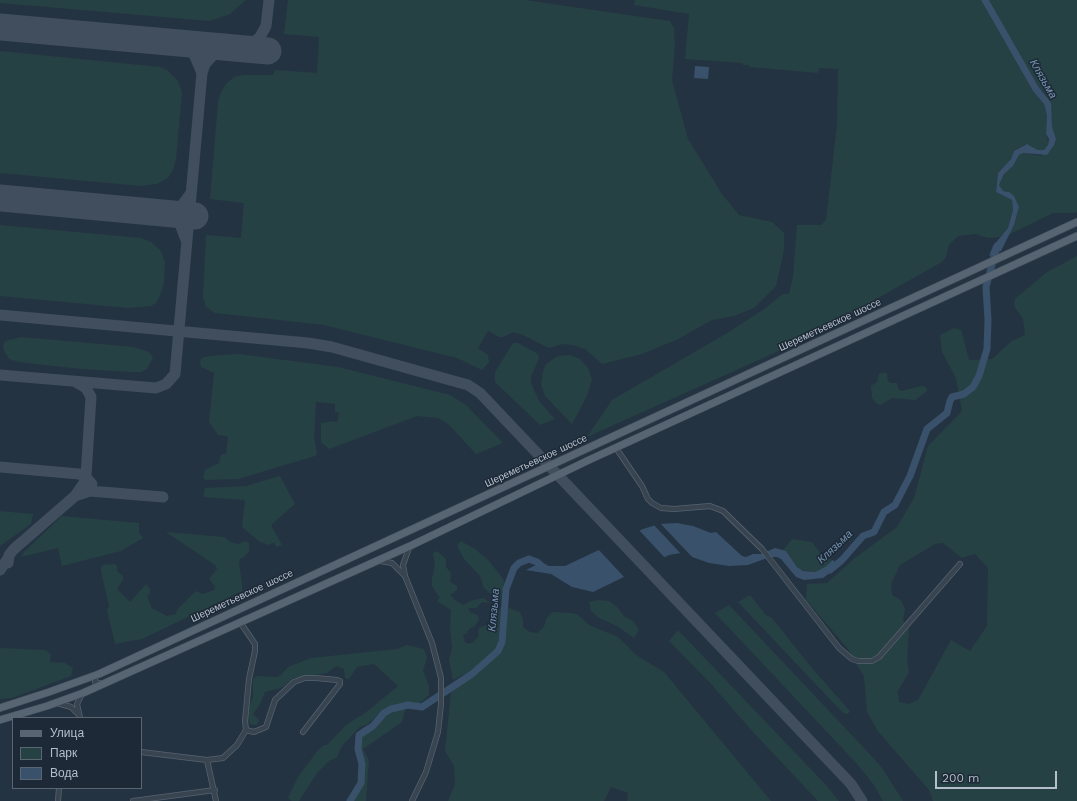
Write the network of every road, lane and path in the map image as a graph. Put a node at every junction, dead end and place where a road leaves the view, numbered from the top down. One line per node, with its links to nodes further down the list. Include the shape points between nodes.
1 (1077, 222): 3 (main road, Шереметьевское шоссе)
2 (1077, 236): 4 (main road)
3 (677, 406): 4 (street, via 683,406 686,410); 11 (main road, Шереметьевское шоссе)
4 (683, 417): 5 (main road)
5 (616, 448): 6 (main road); 8 (street, via 652,503 661,508 710,506 723,511 762,549 842,651 852,659 865,662 879,658)
6 (410, 546): 7 (main road); 9 (street, via 404,558)
7 (375, 562): 9 (street, via 392,563); 10 (main road)
8 (960, 564)
9 (405, 576): 27 (street, via 432,643 441,678 438,732 433,753)
10 (240, 622): 12 (main road); 18 (street, via 255,644 249,679)
11 (98, 674): 12 (street, via 94,680 97,684); 15 (main road, Шереметьевское шоссе)
12 (102, 684): 13 (main road)
13 (83, 693): 14 (main road); 16 (street, via 77,704)
14 (56, 703): 16 (street, via 71,707); 17 (main road)
15 (0, 708)
16 (79, 716)
17 (0, 720)
18 (246, 730): 19 (street, via 254,732 266,727 275,700 294,682 305,678 340,682); 21 (street, via 230,753 223,758)
19 (303, 732)
20 (142, 752): 21 (street)
21 (206, 760): 23 (street)
22 (59, 789): 24 (street)
23 (215, 790): 25 (street); 26 (street)
24 (58, 801)
25 (133, 801)
26 (216, 801)
27 (412, 801)

